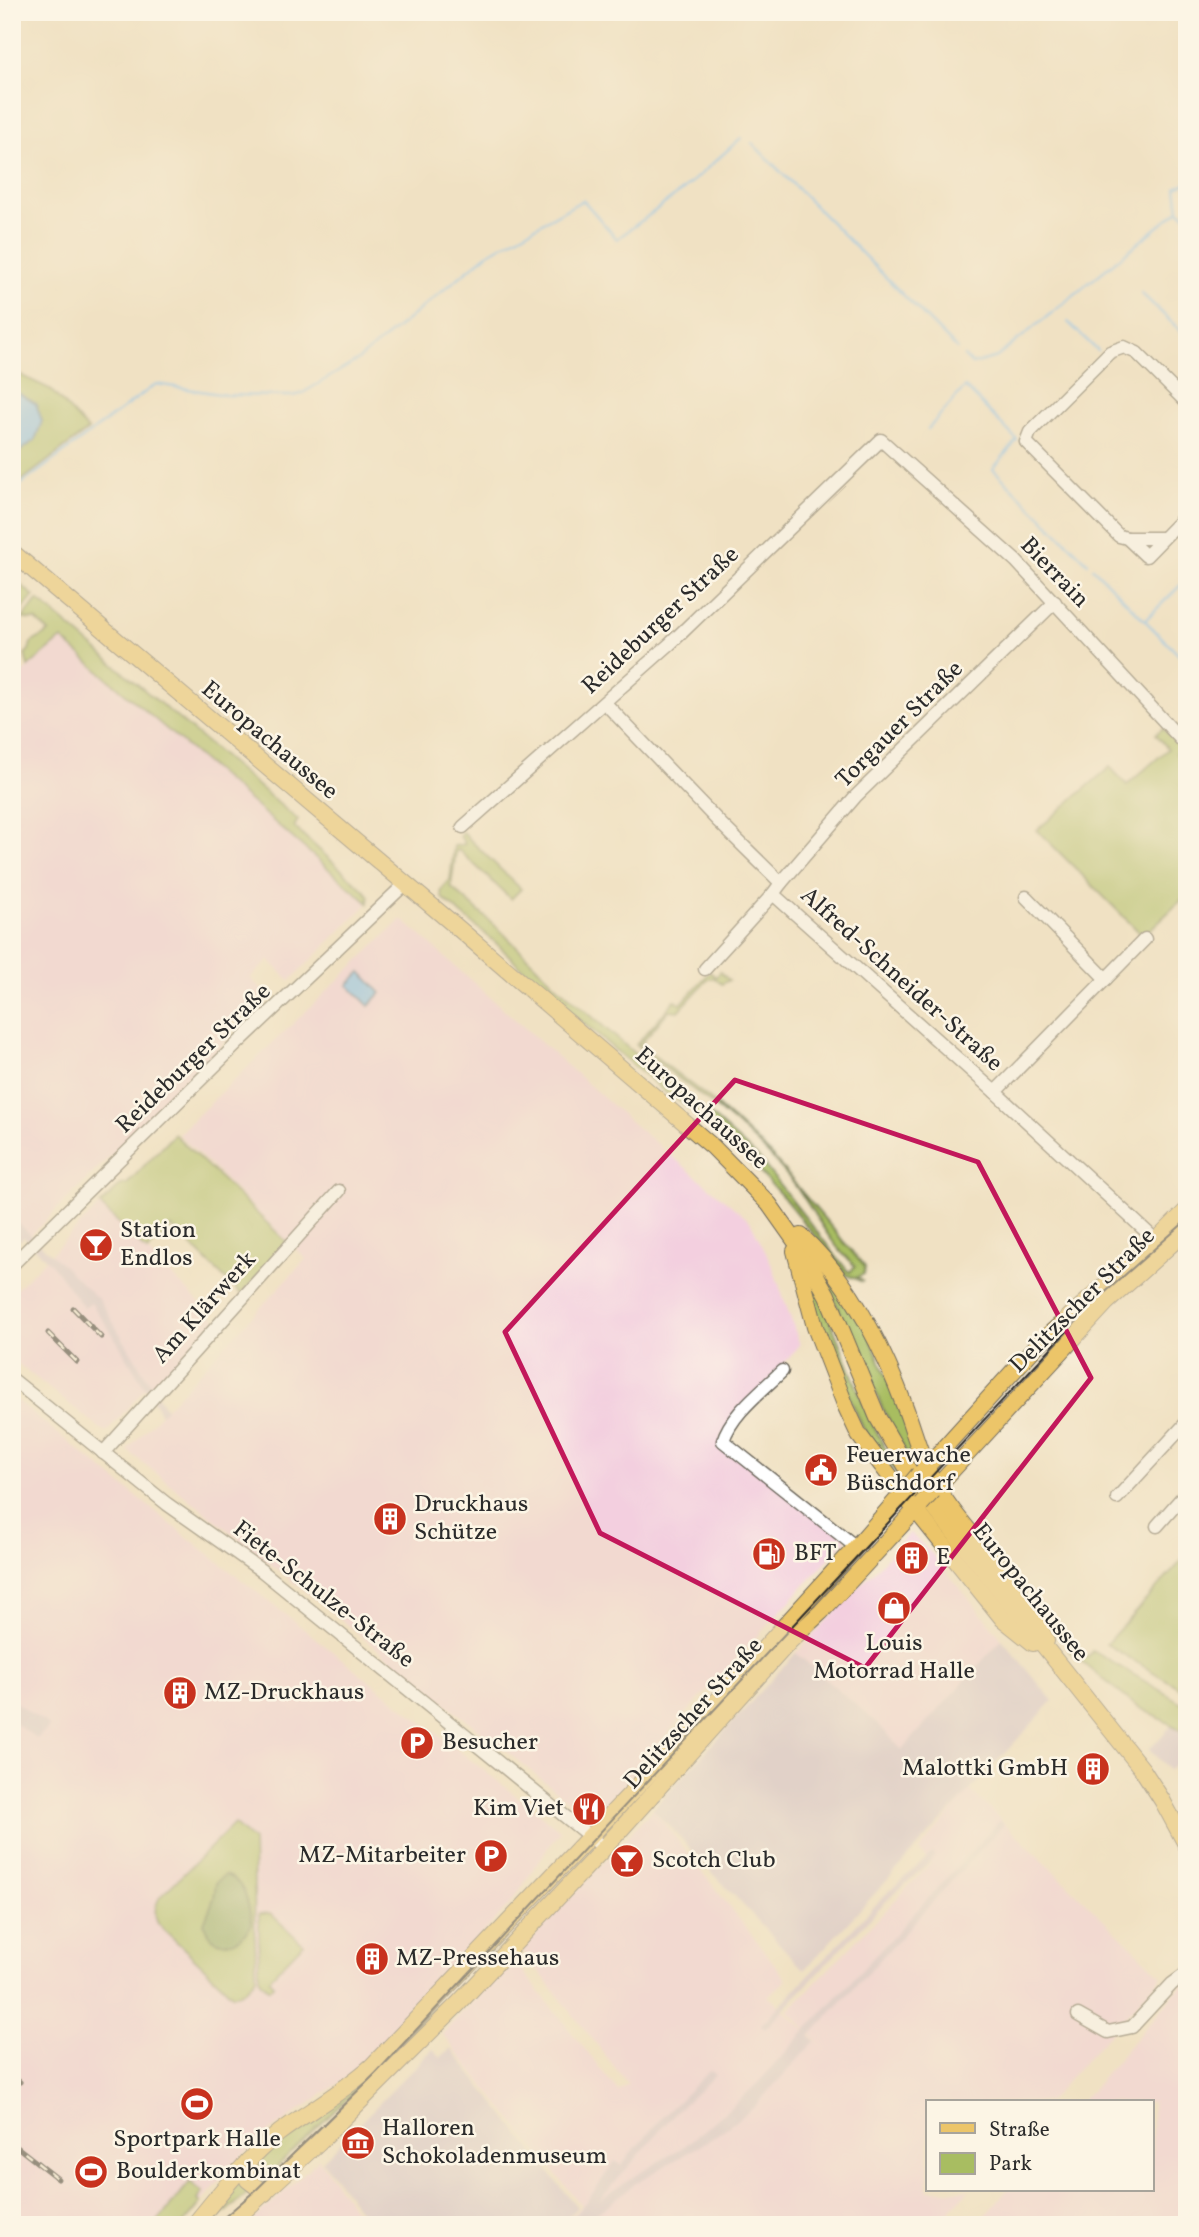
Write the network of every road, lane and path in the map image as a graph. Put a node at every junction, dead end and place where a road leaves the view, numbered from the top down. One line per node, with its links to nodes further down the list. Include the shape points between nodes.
1 (1187, 403): 3 (street, via 1137,353 1124,347 1110,352 1030,432 1026,442 1119,536 1163,538)
2 (881, 440): 5 (street, Bierrain); 6 (street, Reideburger Straße)
3 (1187, 514)
4 (12, 552): 9 (main road, Europachaussee)
5 (1055, 602): 7 (street, Bierrain); 10 (street, Torgauer Straße, via 855,797)
6 (605, 702): 8 (street, Reideburger Straße); 10 (street, Alfred-Schneider-Straße)
7 (1187, 746)
8 (463, 827)
9 (405, 884): 18 (main road, Europachaussee, via 713,1147); 21 (street, Reideburger Straße)
10 (777, 889): 13 (street, Torgauer Straße); 15 (street, Alfred-Schneider-Straße)
11 (1026, 897): 14 (street)
12 (1145, 939): 14 (street)
13 (705, 969)
14 (1105, 979): 15 (street)
15 (995, 1092): 20 (street, Alfred-Schneider-Straße)
16 (340, 1191): 27 (street, Am Klärwerk)
17 (1187, 1210): 20 (main road, Delitzscher Straße)
18 (782, 1220): 25 (main road, via 826,1263 854,1302 884,1354); 30 (main road, via 815,1327 853,1424); 36 (main road, Europachaussee, via 822,1286 878,1419 907,1471)
19 (1187, 1230): 20 (main road, Delitzscher Straße)
20 (1161, 1246): 26 (main road, Delitzscher Straße, via 1037,1345); 29 (main road, Delitzscher Straße)
21 (12, 1265)
22 (782, 1371): 35 (street, via 726,1430 723,1441)
23 (12, 1379): 27 (street, Fiete-Schulze-Straße)
24 (1187, 1422): 32 (street)
25 (915, 1434): 26 (main road, via 933,1440); 28 (main road)
26 (957, 1434): 28 (main road, Delitzscher Straße)
27 (103, 1452): 37 (street, Fiete-Schulze-Straße, via 262,1571)
28 (923, 1470): 29 (main road); 30 (main road, Delitzscher Straße, bridge)
29 (935, 1489): 33 (main road, Delitzscher Straße, bridge); 36 (main road, via 1029,1605)
30 (905, 1490): 33 (main road); 35 (main road, Delitzscher Straße)
31 (1187, 1492): 34 (street)
32 (1117, 1497)
33 (918, 1507): 36 (main road, via 1003,1619); 39 (main road, Delitzscher Straße)
34 (1157, 1526)
35 (856, 1547): 37 (main road, Delitzscher Straße)
36 (1052, 1657): 38 (main road, Europachaussee, via 1142,1769)
37 (590, 1835): 39 (street, Fiete-Schulze-Straße); 42 (main road, Delitzscher Straße, via 372,2066)
38 (1187, 1846)
39 (604, 1848): 43 (main road, Delitzscher Straße, via 449,2013)
40 (1187, 1973): 41 (street, via 1132,2027 1108,2032)
41 (1079, 2015)
42 (248, 2161): 43 (main road, via 248,2180); 44 (main road, Delitzscher Straße)
43 (265, 2193): 45 (main road, Delitzscher Straße)
44 (194, 2225)
45 (229, 2225)

